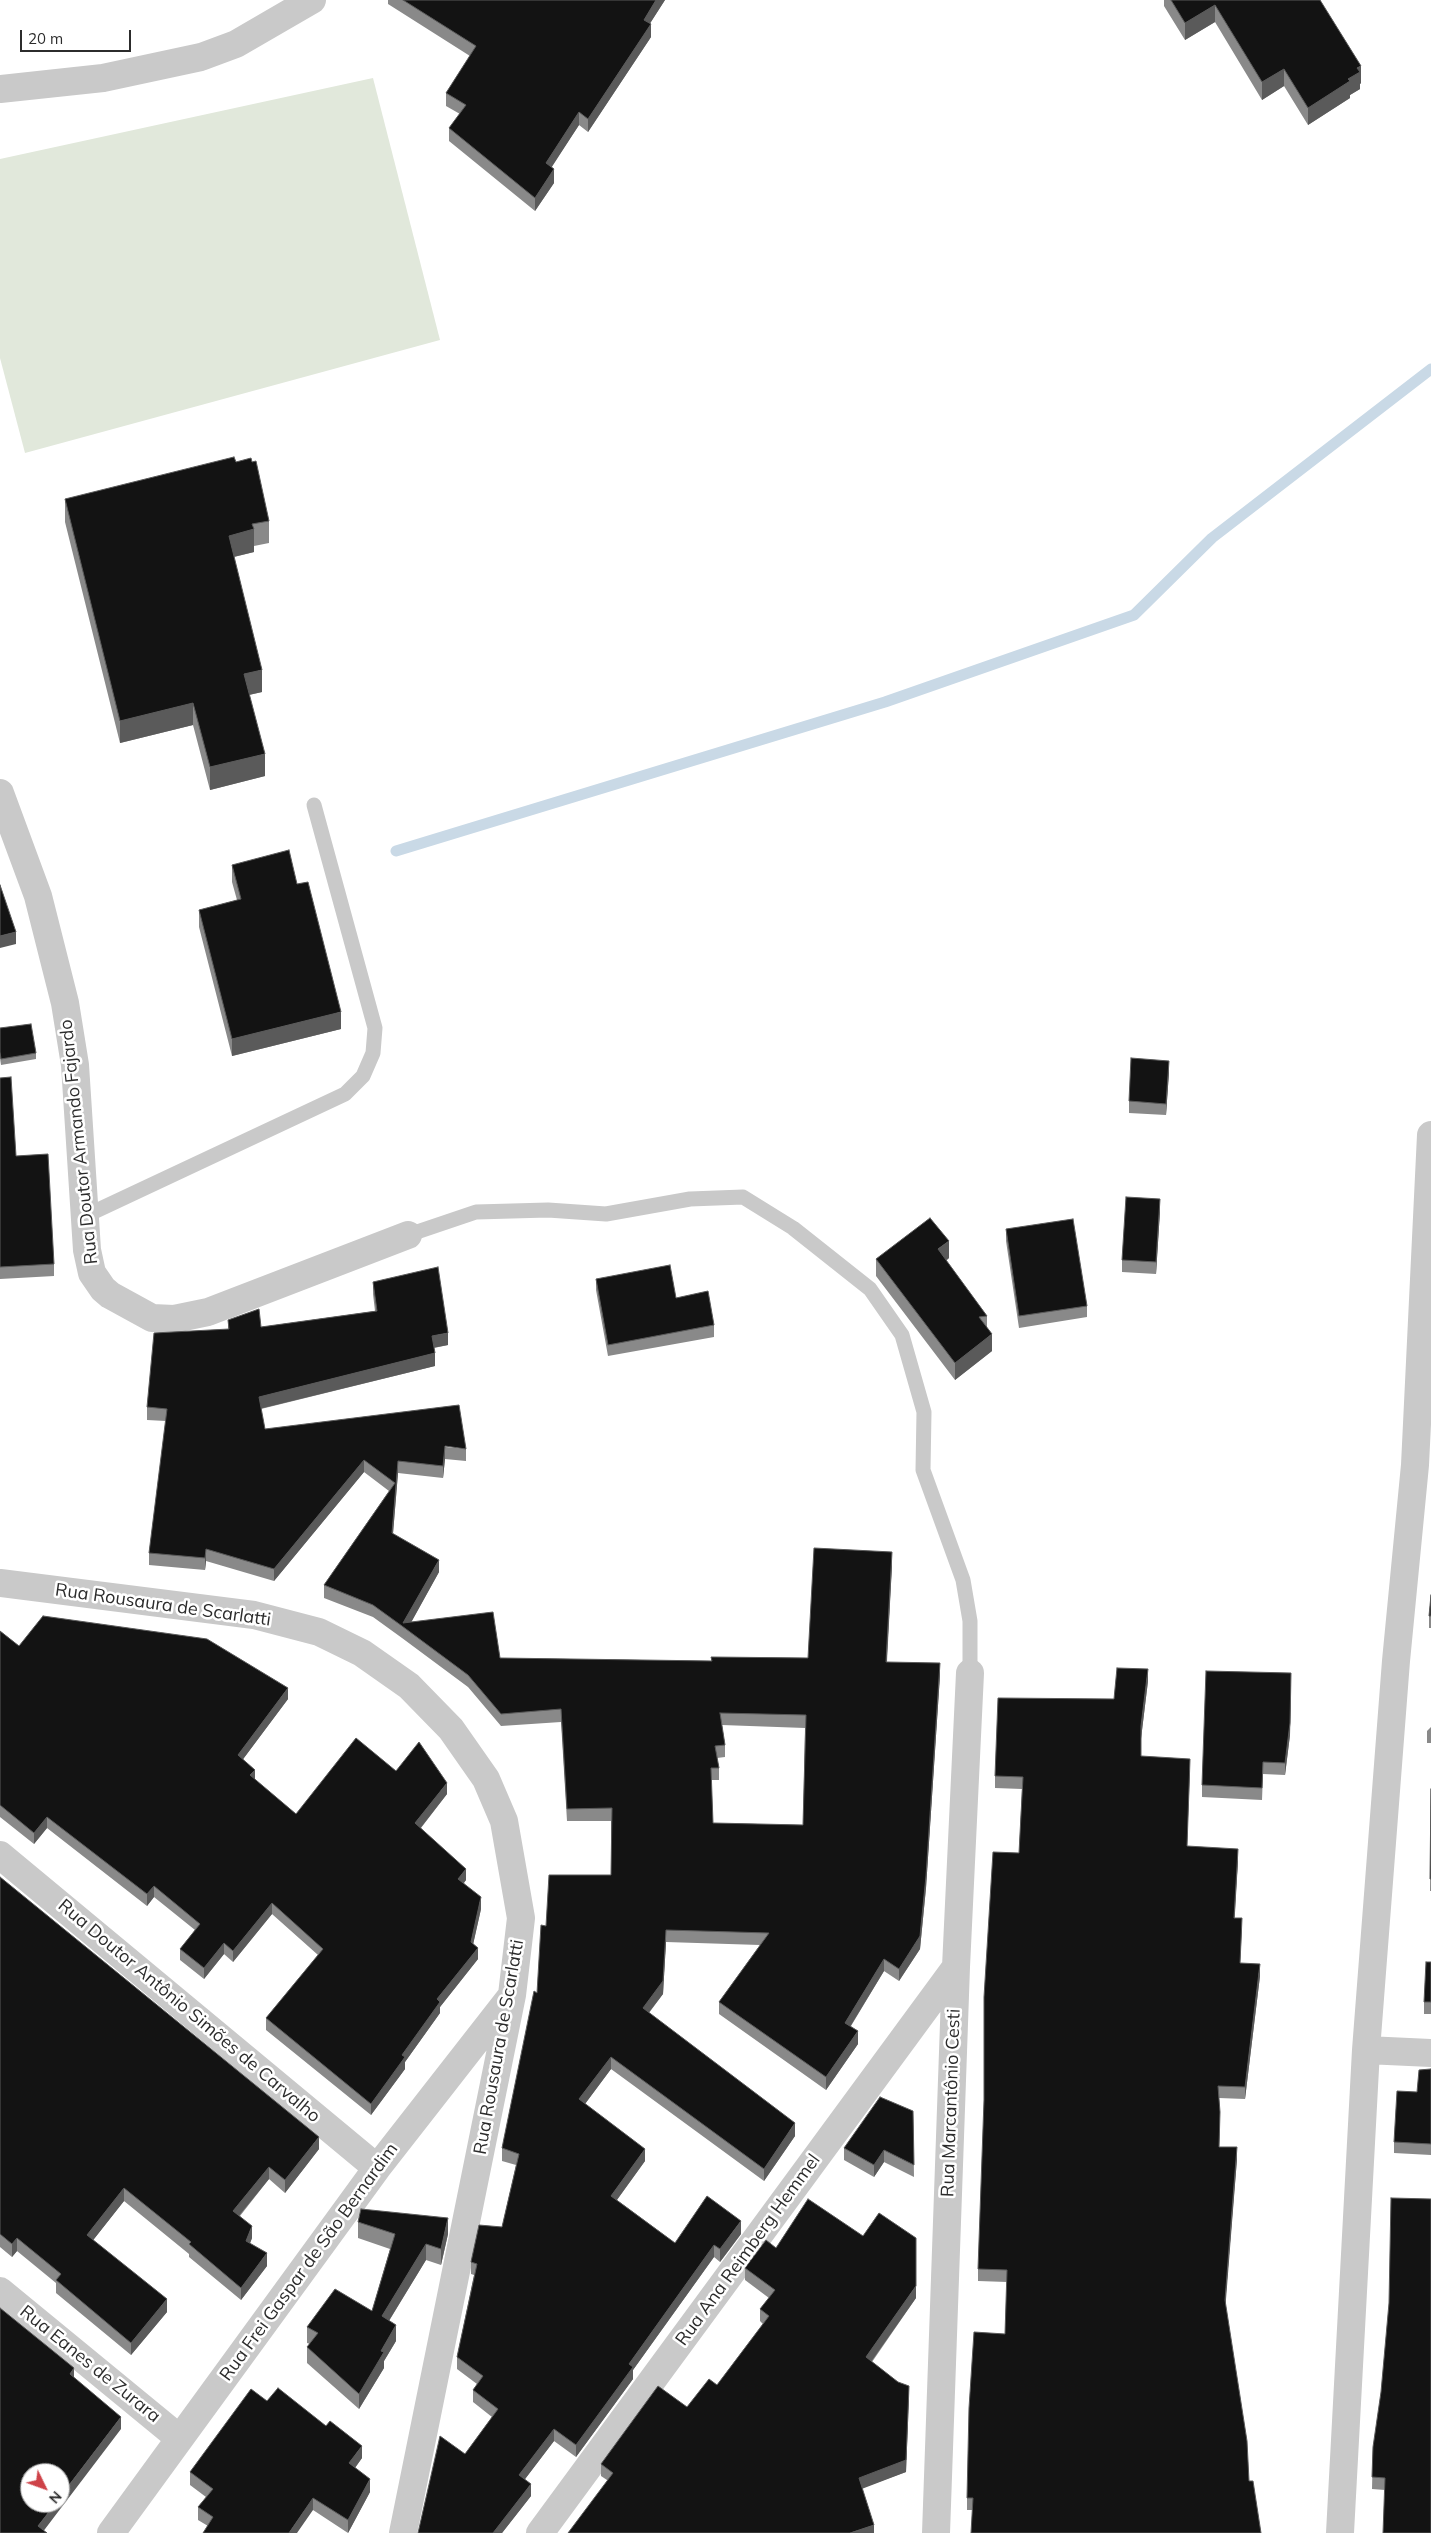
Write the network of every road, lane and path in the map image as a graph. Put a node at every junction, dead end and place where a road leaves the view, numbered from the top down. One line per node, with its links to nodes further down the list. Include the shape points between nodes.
1 (312, 0): 2 (street)
2 (270, 12): 3 (street, via 236,44 201,56 103,78)
3 (0, 90)
4 (0, 794): 7 (street, Rua Doutor Armando Fajardo, via 38,896 65,1003 75,1065)
5 (314, 805): 7 (lane, via 374,1028 373,1053 363,1076 345,1094)
6 (1431, 1135): 14 (street, via 1415,1465 1396,1661)
7 (83, 1216): 8 (street, Rua Doutor Armando Fajardo, via 92,1273 110,1295 152,1318 174,1319 208,1312)
8 (408, 1235): 10 (lane, via 476,1212 548,1210 606,1214 690,1199 743,1197 794,1228 870,1289 902,1335 924,1412 923,1470 963,1580 970,1621)
9 (0, 1583): 13 (street, Rua Rousaura de Scarlatti, via 254,1615 319,1632 362,1653 409,1686 451,1729 486,1779 504,1821 521,1918)
10 (970, 1673): 12 (street, Rua Marcantônio Cesti)
11 (0, 1855): 16 (street, Rua Doutor Antônio Simões de Carvalho)
12 (956, 1967): 21 (street, Rua Ana Reimberg Hemmel); 22 (street, Rua Marcantônio Cesti)
13 (512, 1995): 16 (street, Rua Frei Gaspar de São Bernardim); 20 (street, Rua Rousaura de Scarlatti)
14 (1366, 2050): 15 (street); 23 (street)
15 (1431, 2052)
16 (377, 2168): 18 (street, Rua Frei Gaspar de São Bernardim)
17 (0, 2291): 18 (street, Rua Eanes de Zurara)
18 (179, 2438): 19 (street, Rua Frei Gaspar de São Bernardim)
19 (111, 2533)
20 (403, 2533)
21 (540, 2533)
22 (936, 2533)
23 (1340, 2533)

